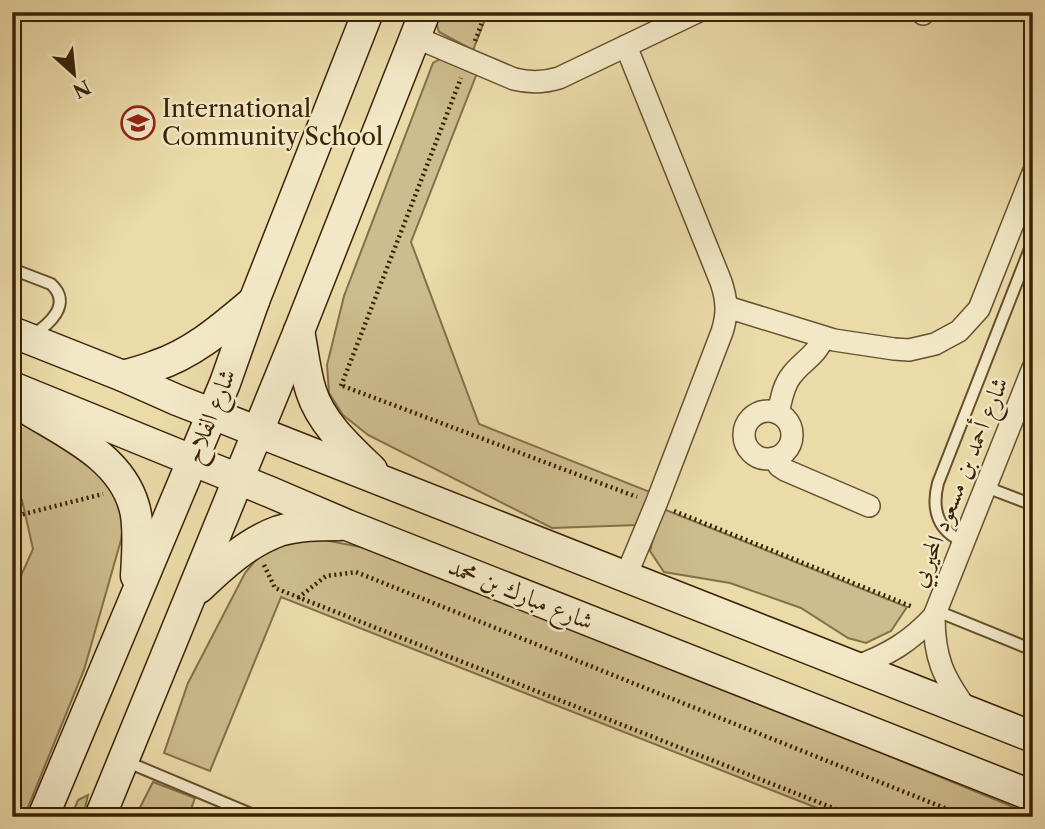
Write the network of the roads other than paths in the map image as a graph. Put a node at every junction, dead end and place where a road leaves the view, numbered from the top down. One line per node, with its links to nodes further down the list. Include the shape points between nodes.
1 (368, 12): 8 (main road, شارع الفلاح)
2 (697, 12): 4 (street)
3 (420, 24): 4 (street, via 468,59 514,79 538,83 559,78); 10 (main road, شارع الفلاح)
4 (626, 46): 9 (street)
5 (1033, 173): 12 (street, via 979,309 959,331 935,344 909,349)
6 (1033, 241): 28 (lane, via 935,495 942,526 951,537)
7 (12, 269): 11 (lane, via 51,284 60,301 45,327)
8 (254, 301): 14 (main road, via 187,352); 17 (main road, شارع الفلاح)
9 (727, 307): 12 (street); 29 (street, via 722,332)
10 (299, 331): 19 (main road, شارع الفلاح); 23 (main road, via 312,394 321,412)
11 (20, 335): 14 (main road)
12 (823, 338): 18 (street, via 788,380)
13 (1033, 368): 24 (street, شارع أحمد بن مسعود المحيربي)
14 (123, 376): 17 (main road)
15 (12, 387): 21 (main road, شارع مبارك بن محمد)
16 (12, 400): 30 (main road, via 101,455 122,477 135,507)
17 (212, 413): 19 (main road); 21 (main road, شارع الفلاح)
18 (778, 413): 20 (street, via 792,432 788,449); 20 (street, via 761,411 744,429 751,452)
19 (259, 431): 22 (main road, شارع الفلاح); 23 (main road)
20 (774, 458): 26 (street, via 785,470)
21 (192, 460): 22 (main road, شارع مبارك بن محمد); 30 (main road, شارع الفلاح)
22 (239, 479): 27 (main road, شارع مبارك بن محمد); 31 (main road, شارع الفلاح)
23 (383, 480): 29 (main road)
24 (986, 487): 25 (lane); 28 (street, شارع أحمد بن مسعود المحيربي)
25 (1033, 505)
26 (869, 506)
27 (347, 525): 31 (main road, via 279,531 223,565); 38 (main road, شارع مبارك بن محمد)
28 (964, 542): 32 (street, شارع أحمد بن مسعود المحيربي)
29 (626, 576): 34 (main road)
30 (135, 594): 39 (main road, شارع الفلاح)
31 (192, 595): 37 (main road, شارع الفلاح)
32 (935, 614): 33 (lane); 34 (street, شارع أحمد بن مسعود المحيربي, via 906,642); 35 (street, شارع أحمد بن مسعود المحيربي, via 940,667)
33 (1033, 650)
34 (854, 667): 35 (main road)
35 (967, 711): 36 (main road)
36 (1033, 737)
37 (122, 760): 40 (main road, شارع الفلاح); 41 (lane)
38 (1033, 796)
39 (43, 817)
40 (100, 817)
41 (258, 817)

